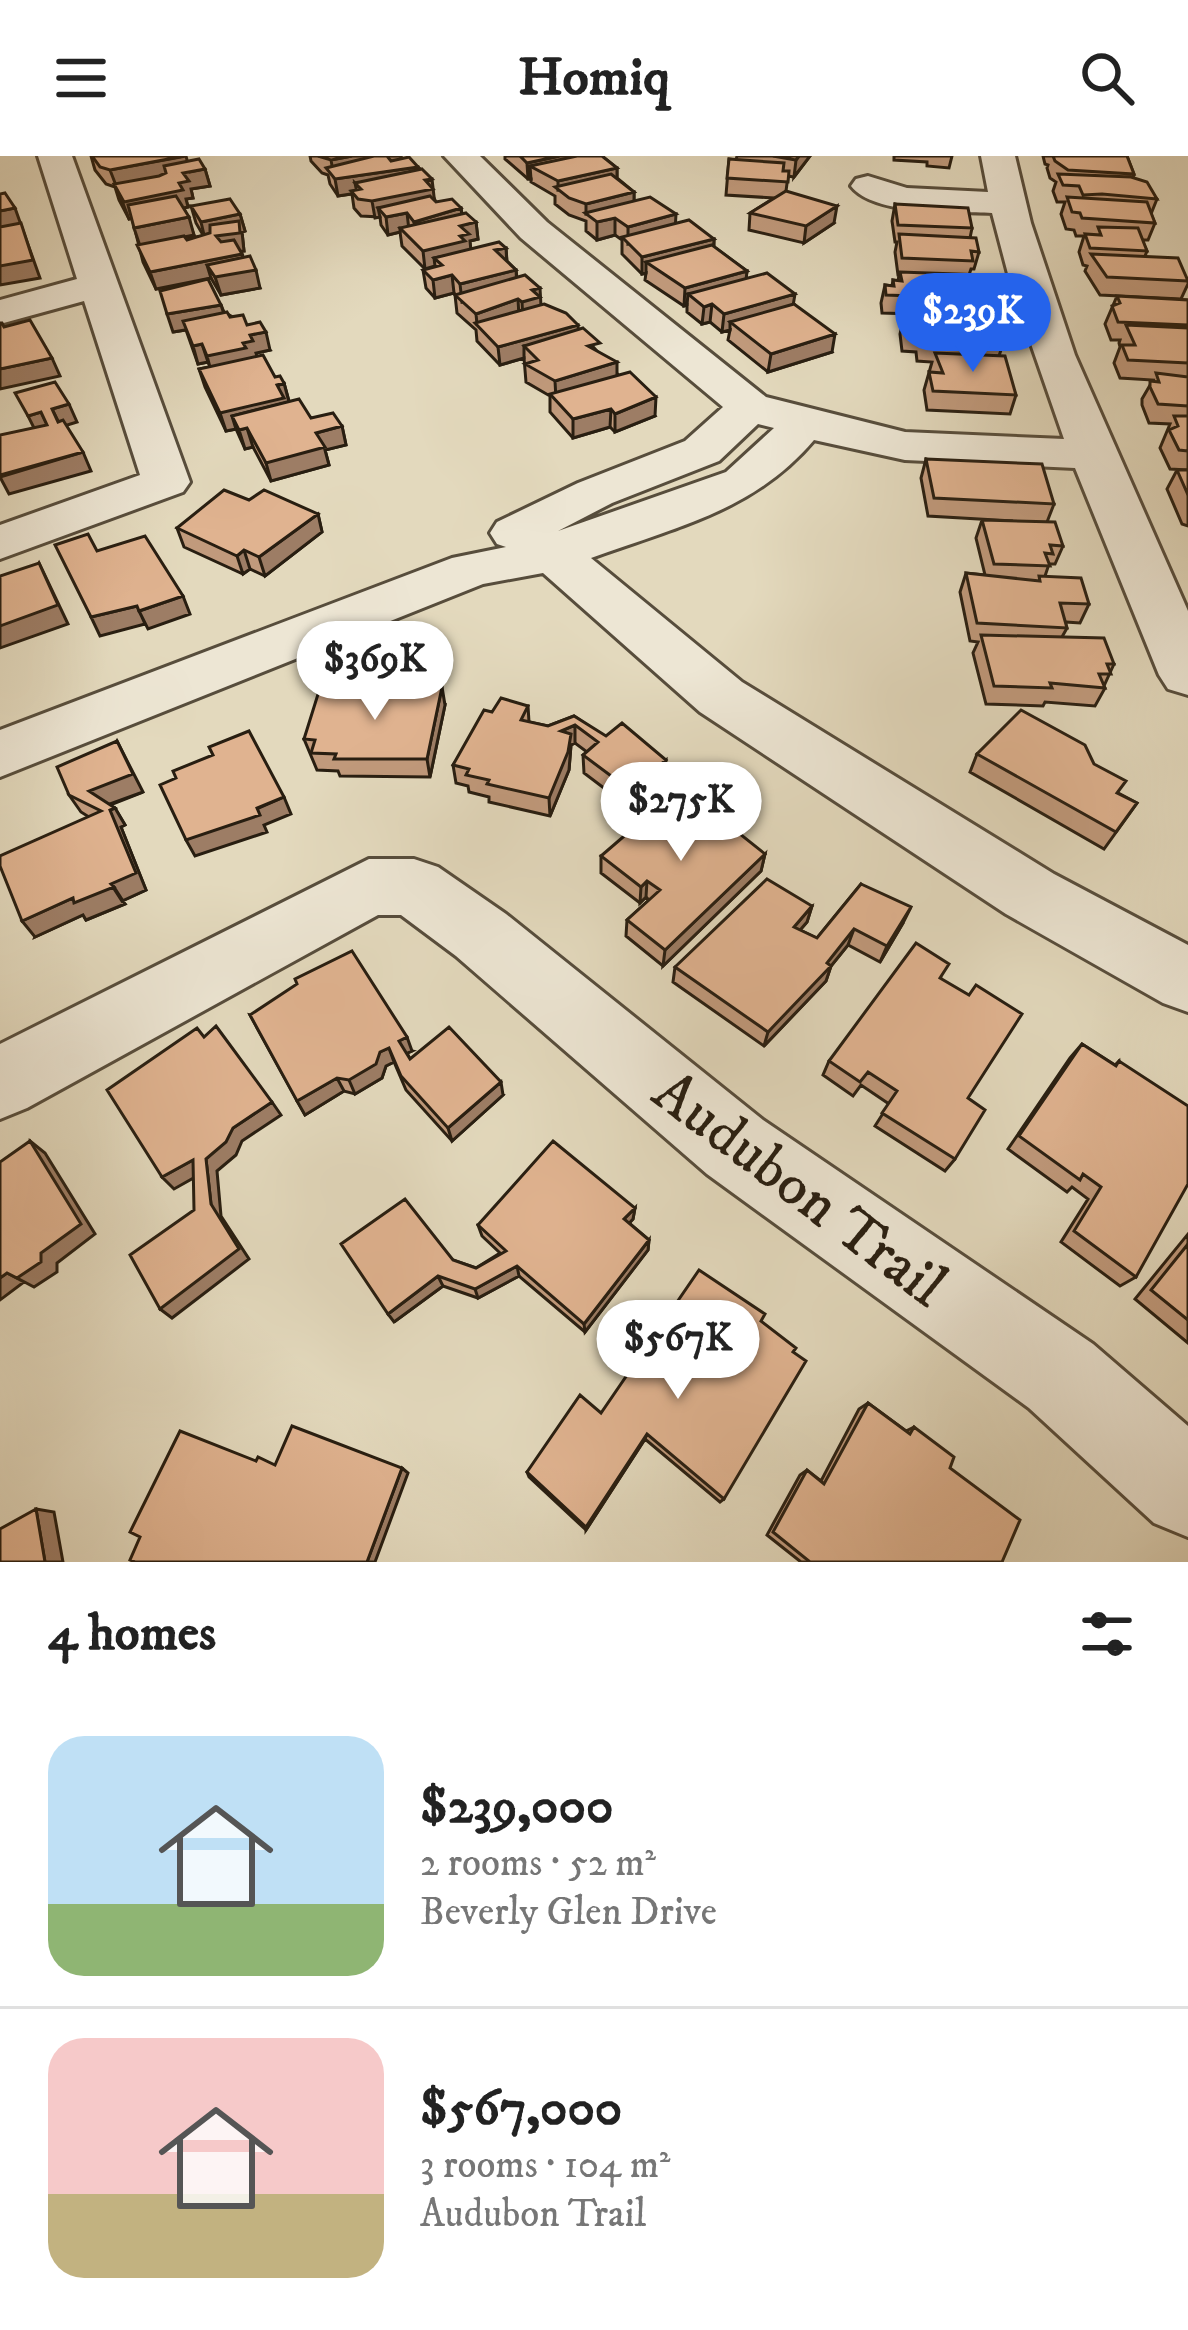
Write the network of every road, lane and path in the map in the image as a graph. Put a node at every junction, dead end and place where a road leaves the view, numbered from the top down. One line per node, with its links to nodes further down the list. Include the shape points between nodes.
1 (55, 156): 6 (street)
2 (461, 156): 8 (street, via 534,230)
3 (998, 156): 5 (street)
4 (868, 186): 5 (street, via 904,198)
5 (1006, 203): 10 (street, via 1042,325)
6 (96, 286): 7 (street); 12 (street, via 166,482)
7 (0, 312)
8 (750, 407): 9 (street); 11 (street, via 702,452)
9 (804, 423): 10 (street, via 905,446); 11 (street, via 742,482 623,532)
10 (1098, 455): 13 (street)
11 (538, 541): 14 (street); 15 (street, via 722,697 1030,894)
12 (0, 543)
13 (1188, 675)
14 (0, 754)
15 (1188, 981)
16 (4, 1067): 17 (street, Audubon Trail, via 369,887 413,887 735,1148 1061,1376)
17 (1188, 1489)

